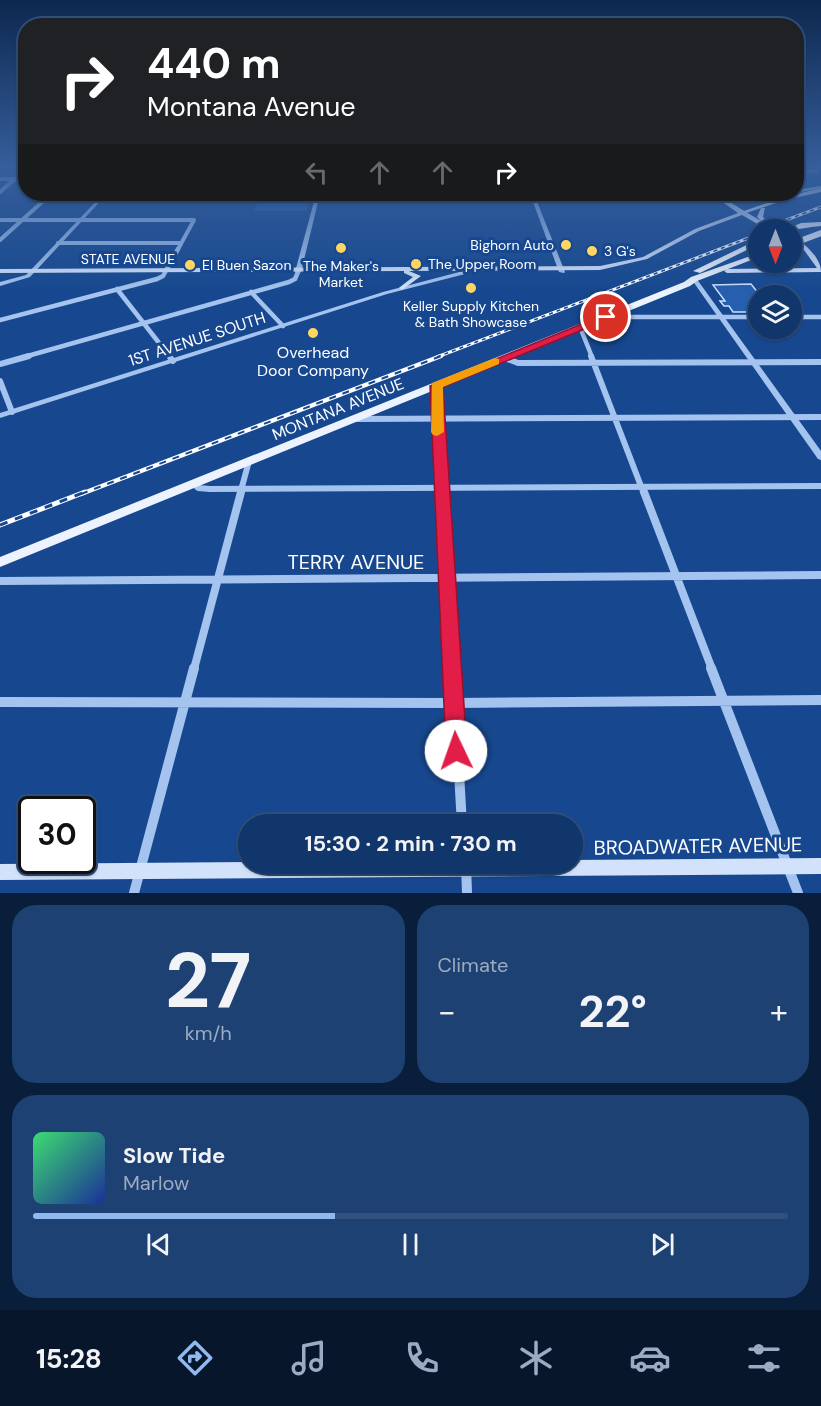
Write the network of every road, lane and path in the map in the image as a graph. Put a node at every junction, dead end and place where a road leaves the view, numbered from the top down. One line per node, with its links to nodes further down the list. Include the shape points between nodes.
1 (35, 209): 12 (street)
2 (92, 209): 13 (street)
3 (314, 209): 36 (street)
4 (537, 209): 32 (street)
5 (734, 209): 8 (main road)
6 (755, 209): 8 (main road)
7 (763, 209): 8 (main road); 10 (main road, via 759,216)
8 (743, 213): 9 (main road); 15 (main road, STATE AVENUE); 32 (main road, STATE AVENUE, via 697,230 637,261)
9 (754, 219)
10 (762, 219)
11 (0, 220): 12 (street)
12 (22, 220): 13 (street); 20 (street)
13 (82, 220): 23 (street); 24 (street, via 192,220)
14 (748, 222): 15 (main road)
15 (725, 223): 32 (main road, STATE AVENUE, via 638,265 600,272)
16 (821, 224): 17 (main road)
17 (802, 226)
18 (821, 233): 21 (main road, bridge)
19 (821, 238): 22 (main road, bridge)
20 (0, 240)
21 (802, 240)
22 (802, 241)
23 (58, 243): 24 (street); 34 (street)
24 (182, 243): 35 (street)
25 (748, 246): 30 (main road)
26 (748, 253): 30 (main road)
27 (802, 253): 39 (main road)
28 (748, 261): 42 (main road, MONTANA AVENUE)
29 (748, 262): 38 (main road, MONTANA AVENUE)
30 (710, 265): 47 (main road, via 664,287)
31 (515, 268): 32 (main road, STATE AVENUE); 36 (main road, STATE AVENUE); 40 (street, 1ST AVENUE SOUTH)
32 (561, 270): 41 (main road, STATE AVENUE)
33 (0, 271): 34 (main road, STATE AVENUE)
34 (32, 271): 35 (main road, STATE AVENUE); 43 (street, via 23,279)
35 (165, 271): 36 (main road, STATE AVENUE); 45 (street, via 157,279)
36 (296, 271): 37 (main road, STATE AVENUE); 46 (street, via 290,282)
37 (395, 271): 40 (main road, STATE AVENUE); 44 (main road, via 417,275)
38 (727, 271): 39 (main road); 42 (main road, MONTANA AVENUE)
39 (819, 271)
40 (448, 272): 41 (main road, STATE AVENUE); 44 (street, 1ST AVENUE SOUTH)
41 (467, 272): 44 (street, 1ST AVENUE SOUTH)
42 (693, 282): 47 (main road, MONTANA AVENUE); 49 (street)
43 (0, 284)
44 (402, 288): 55 (street, 1ST AVENUE SOUTH)
45 (117, 290): 53 (street); 54 (street)
46 (250, 292): 54 (street); 55 (street)
47 (655, 297): 48 (main road, MONTANA AVENUE)
48 (606, 317): 49 (street); 56 (main road, MONTANA AVENUE)
49 (721, 317): 50 (street); 61 (street)
50 (748, 317)
51 (802, 317): 52 (street)
52 (821, 317)
53 (0, 320)
54 (144, 323): 58 (street); 62 (street)
55 (283, 326): 58 (street, 1ST AVENUE SOUTH)
56 (580, 327): 57 (main road, MONTANA AVENUE); 60 (street)
57 (505, 358): 60 (street, via 518,363); 64 (main road, MONTANA AVENUE)
58 (173, 361): 65 (street, 1ST AVENUE SOUTH)
59 (821, 362): 61 (street)
60 (593, 363): 61 (street); 69 (street)
61 (754, 363): 67 (street)
62 (0, 364)
63 (0, 381): 65 (street)
64 (436, 386): 70 (main road, MONTANA AVENUE); 71 (street)
65 (12, 412): 66 (street, 1ST AVENUE SOUTH)
66 (0, 416)
67 (793, 417): 68 (street); 69 (street); 72 (street)
68 (821, 417)
69 (615, 418): 71 (street); 76 (street)
70 (353, 419): 71 (street); 73 (main road, MONTANA AVENUE)
71 (437, 419): 77 (street)
72 (821, 457)
73 (249, 461): 74 (main road, MONTANA AVENUE); 78 (street)
74 (194, 483): 78 (street, via 203,489); 79 (main road, MONTANA AVENUE)
75 (821, 486): 76 (street)
76 (642, 487): 77 (street); 81 (street)
77 (441, 488): 78 (street); 82 (street)
78 (243, 489): 83 (street)
79 (0, 562)
80 (821, 575): 81 (street, TERRY AVENUE)
81 (676, 576): 82 (street, TERRY AVENUE); 86 (street)
82 (446, 578): 83 (street, TERRY AVENUE); 89 (street)
83 (219, 579): 84 (street, TERRY AVENUE); 88 (street)
84 (0, 580)
85 (821, 700): 86 (street)
86 (724, 701): 89 (street); 91 (street)
87 (0, 702): 88 (street)
88 (186, 702): 89 (street); 96 (street)
89 (454, 703): 90 (street)
90 (461, 814)
91 (789, 866): 92 (main road, BROADWATER AVENUE); 93 (main road, BROADWATER AVENUE); 100 (street)
92 (821, 866)
93 (583, 867)
94 (238, 870): 96 (main road, BROADWATER AVENUE)
95 (0, 872): 96 (main road, BROADWATER AVENUE)
96 (140, 872): 98 (street)
97 (466, 874): 99 (street)
98 (134, 893)
99 (467, 893)
100 (798, 893)

